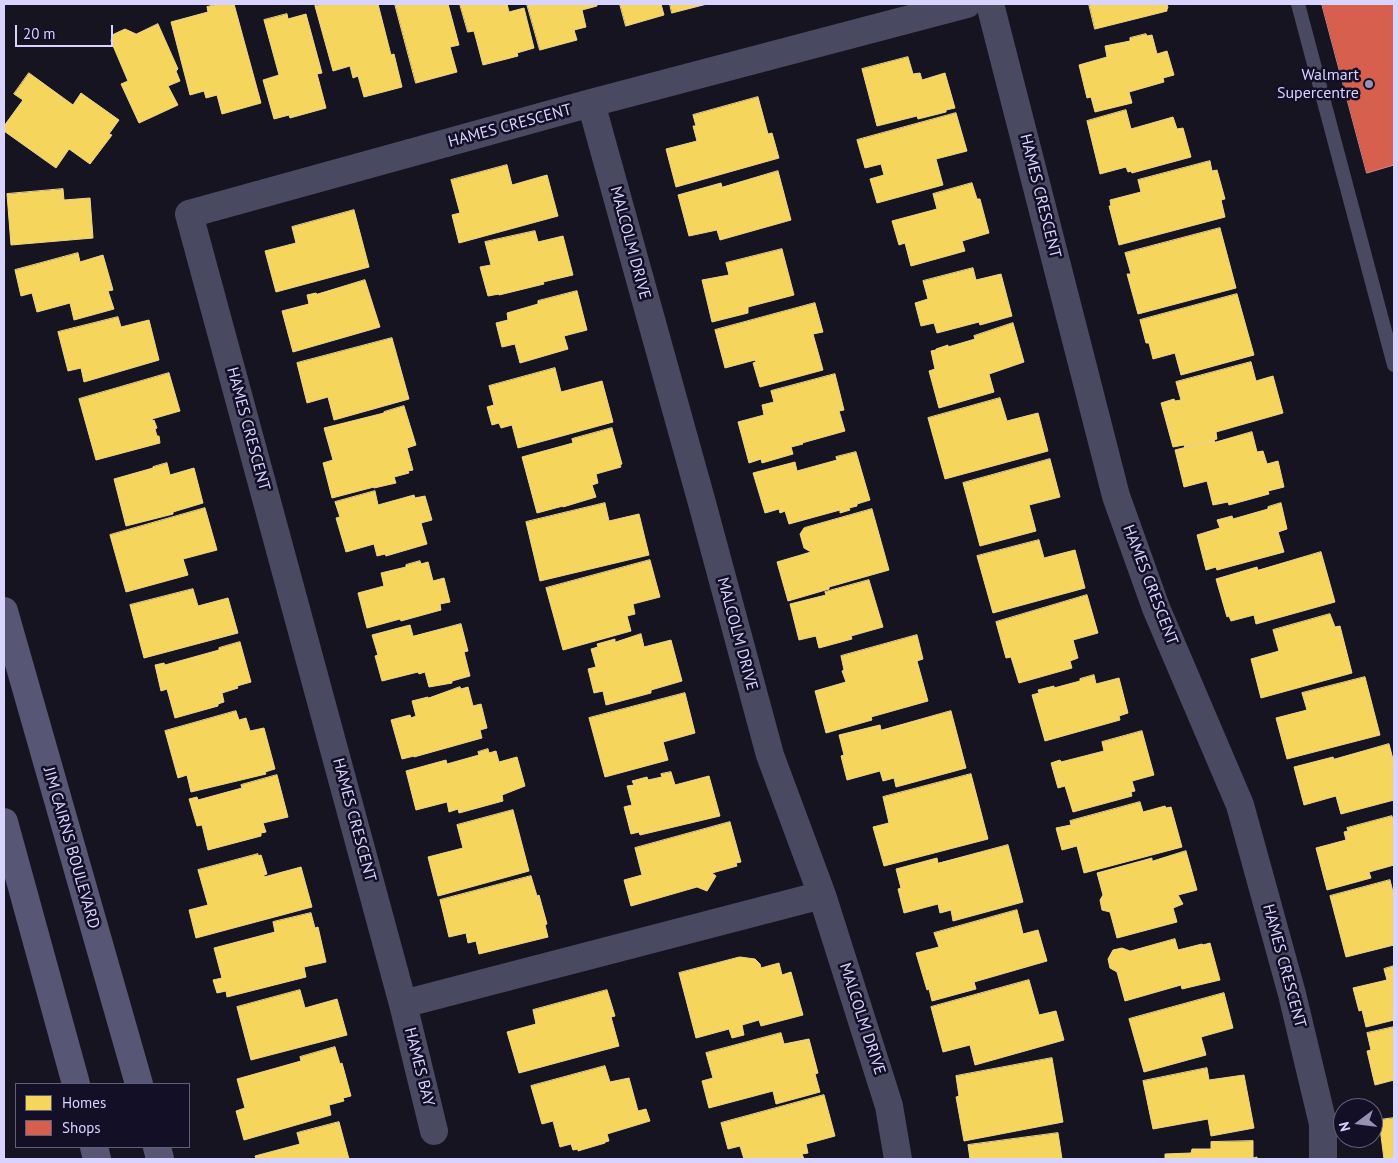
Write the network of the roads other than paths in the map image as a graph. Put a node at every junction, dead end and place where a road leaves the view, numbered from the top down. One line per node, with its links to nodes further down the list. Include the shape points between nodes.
1 (967, 4): 4 (street, HAMES CRESCENT)
2 (990, 4): 14 (street, HAMES CRESCENT, via 1116,496 1156,608 1240,805 1292,994 1321,1115)
3 (1298, 4): 5 (lane)
4 (592, 103): 8 (street, MALCOLM DRIVE, via 770,755); 9 (street, HAMES CRESCENT, via 190,214)
5 (1394, 365)
6 (4, 611): 11 (street, JIM CAIRNS BOULEVARD)
7 (4, 822): 10 (street)
8 (822, 895): 9 (street); 13 (street, MALCOLM DRIVE, via 889,1106)
9 (403, 1004): 12 (street, HAMES BAY)
10 (76, 1083)
11 (139, 1083)
12 (434, 1131)
13 (898, 1159)
14 (1324, 1159)

